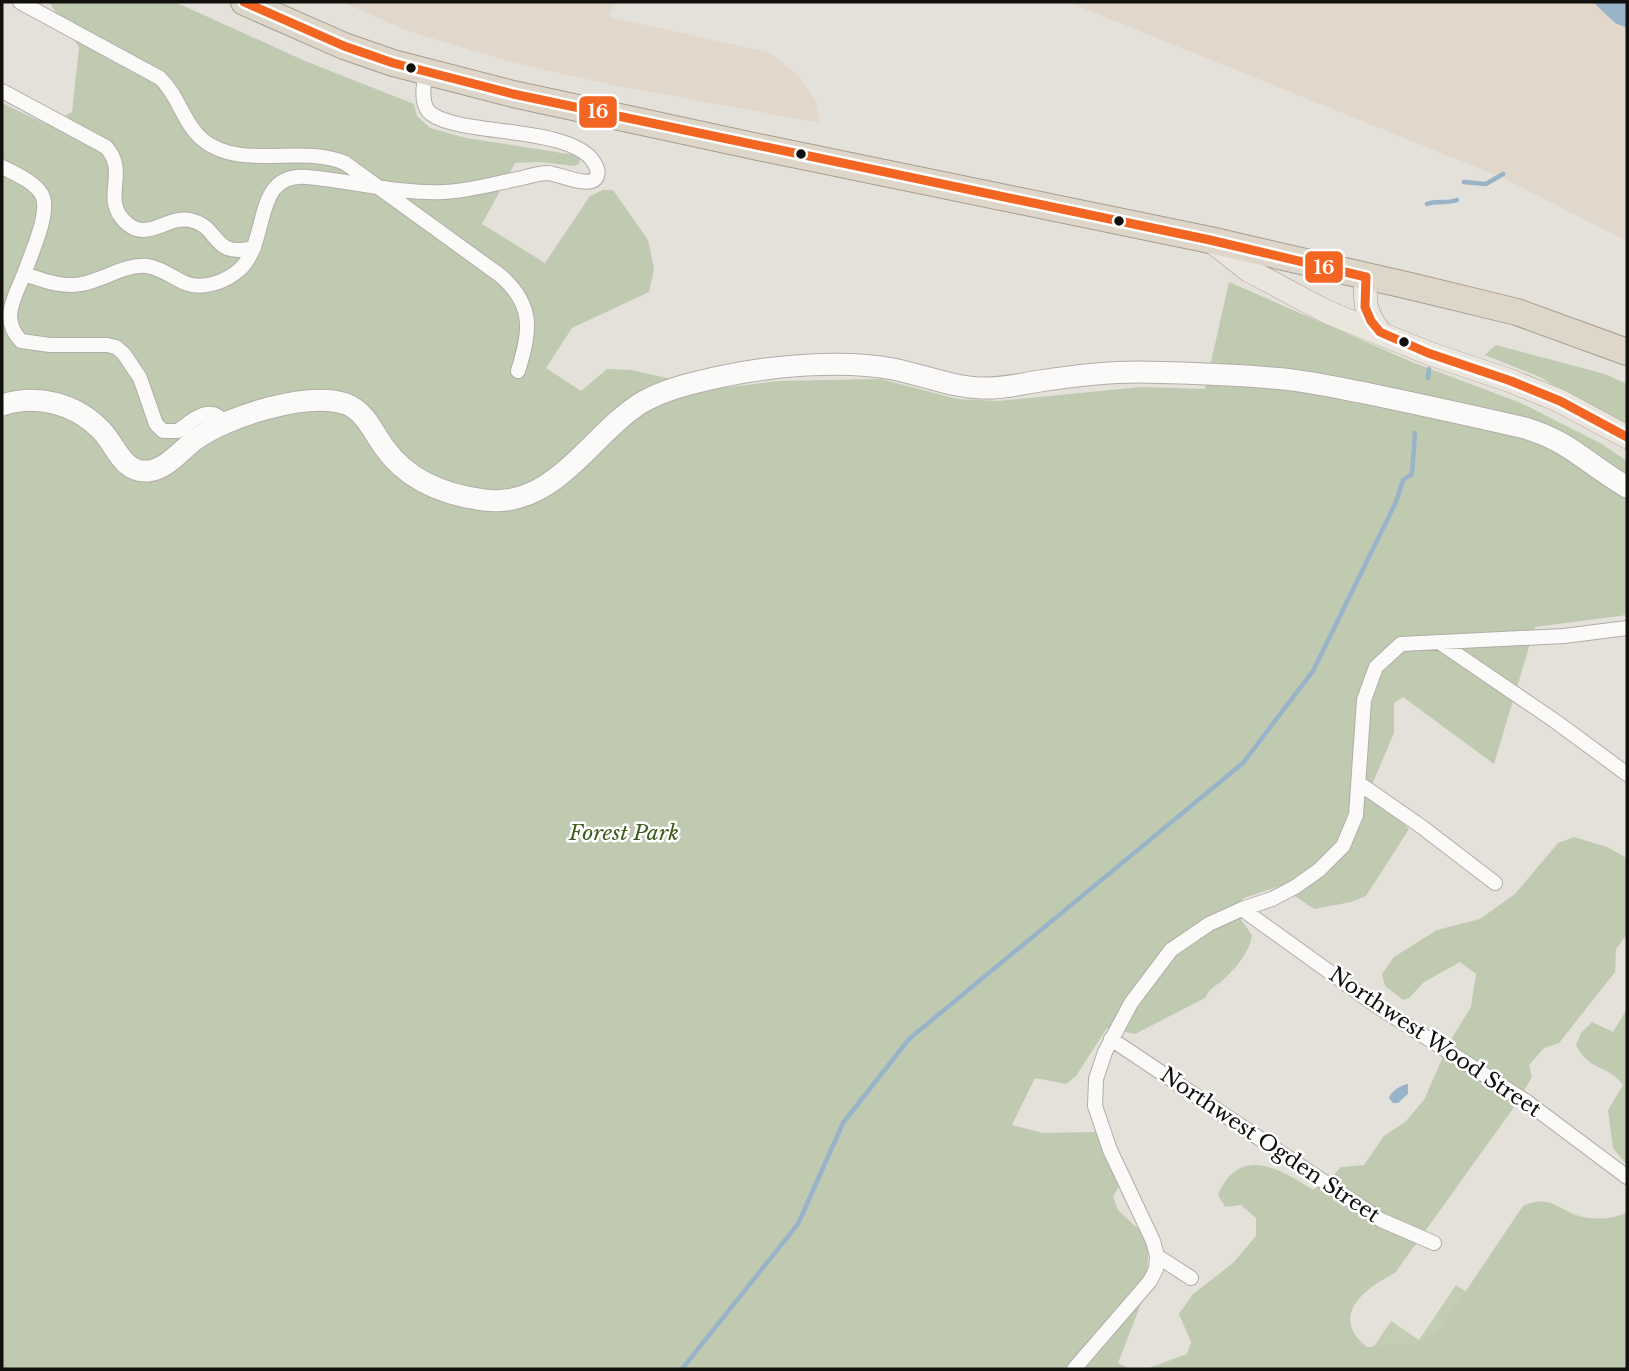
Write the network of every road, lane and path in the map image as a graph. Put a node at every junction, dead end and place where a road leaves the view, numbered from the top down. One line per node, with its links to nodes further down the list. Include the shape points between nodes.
1 (20, 2): 6 (street, via 160,78 195,131 215,148 246,155 327,156)
2 (244, 2): 3 (highway, via 344,46)
3 (426, 71): 6 (street, via 424,96 428,111 435,116 479,129 551,138 576,146 589,156 598,174 587,183 549,173 444,192); 7 (highway, via 586,111)
4 (2, 91): 8 (street, via 106,147 117,173 116,209 130,225 146,230 189,220 206,228 229,250)
5 (2, 167): 9 (street, via 38,191 45,207)
6 (382, 188): 8 (street, via 304,177 279,182 267,200); 13 (street, via 511,285 523,305 528,328)
7 (1210, 240): 10 (highway); 11 (main road, via 1248,270 1327,312)
8 (254, 247): 9 (street, via 240,269 215,284 187,284 146,266 69,285)
9 (24, 274): 15 (street, via 8,318 9,327 21,341 116,347 140,378 159,428 178,432 197,416 208,414)
10 (1366, 277): 11 (main road, via 1366,307); 12 (highway, via 1517,312)
11 (1380, 332): 16 (main road, via 1560,401)
12 (1627, 352)
13 (519, 371)
14 (2, 405): 15 (main road, via 27,399 67,406 102,431 124,463 144,471 159,468 198,437)
15 (225, 424): 17 (main road, via 307,400 346,404 367,421 397,463 426,484 485,500 506,500 552,482 640,404 682,386 758,370 831,365 890,368 983,388 1134,372 1216,375 1330,386 1544,433)
16 (1627, 437)
17 (1627, 487)
18 (1627, 628): 19 (street)
19 (1439, 642): 20 (street); 21 (street, via 1401,644 1376,667 1364,700)
20 (1627, 774)
21 (1360, 784): 22 (street); 23 (street, via 1356,815 1343,846 1295,887)
22 (1495, 883)
23 (1242, 909): 24 (street, via 1209,924 1171,950 1131,1003); 25 (street, Northwest Wood Street, via 1374,1004 1527,1102)
24 (1111, 1039): 26 (street, Northwest Ogden Street, via 1381,1220); 27 (street, via 1096,1079 1095,1106)
25 (1627, 1177)
26 (1434, 1243)
27 (1157, 1256): 28 (street); 29 (street, via 1156,1269 1140,1293)
28 (1191, 1278)
29 (1074, 1369)

